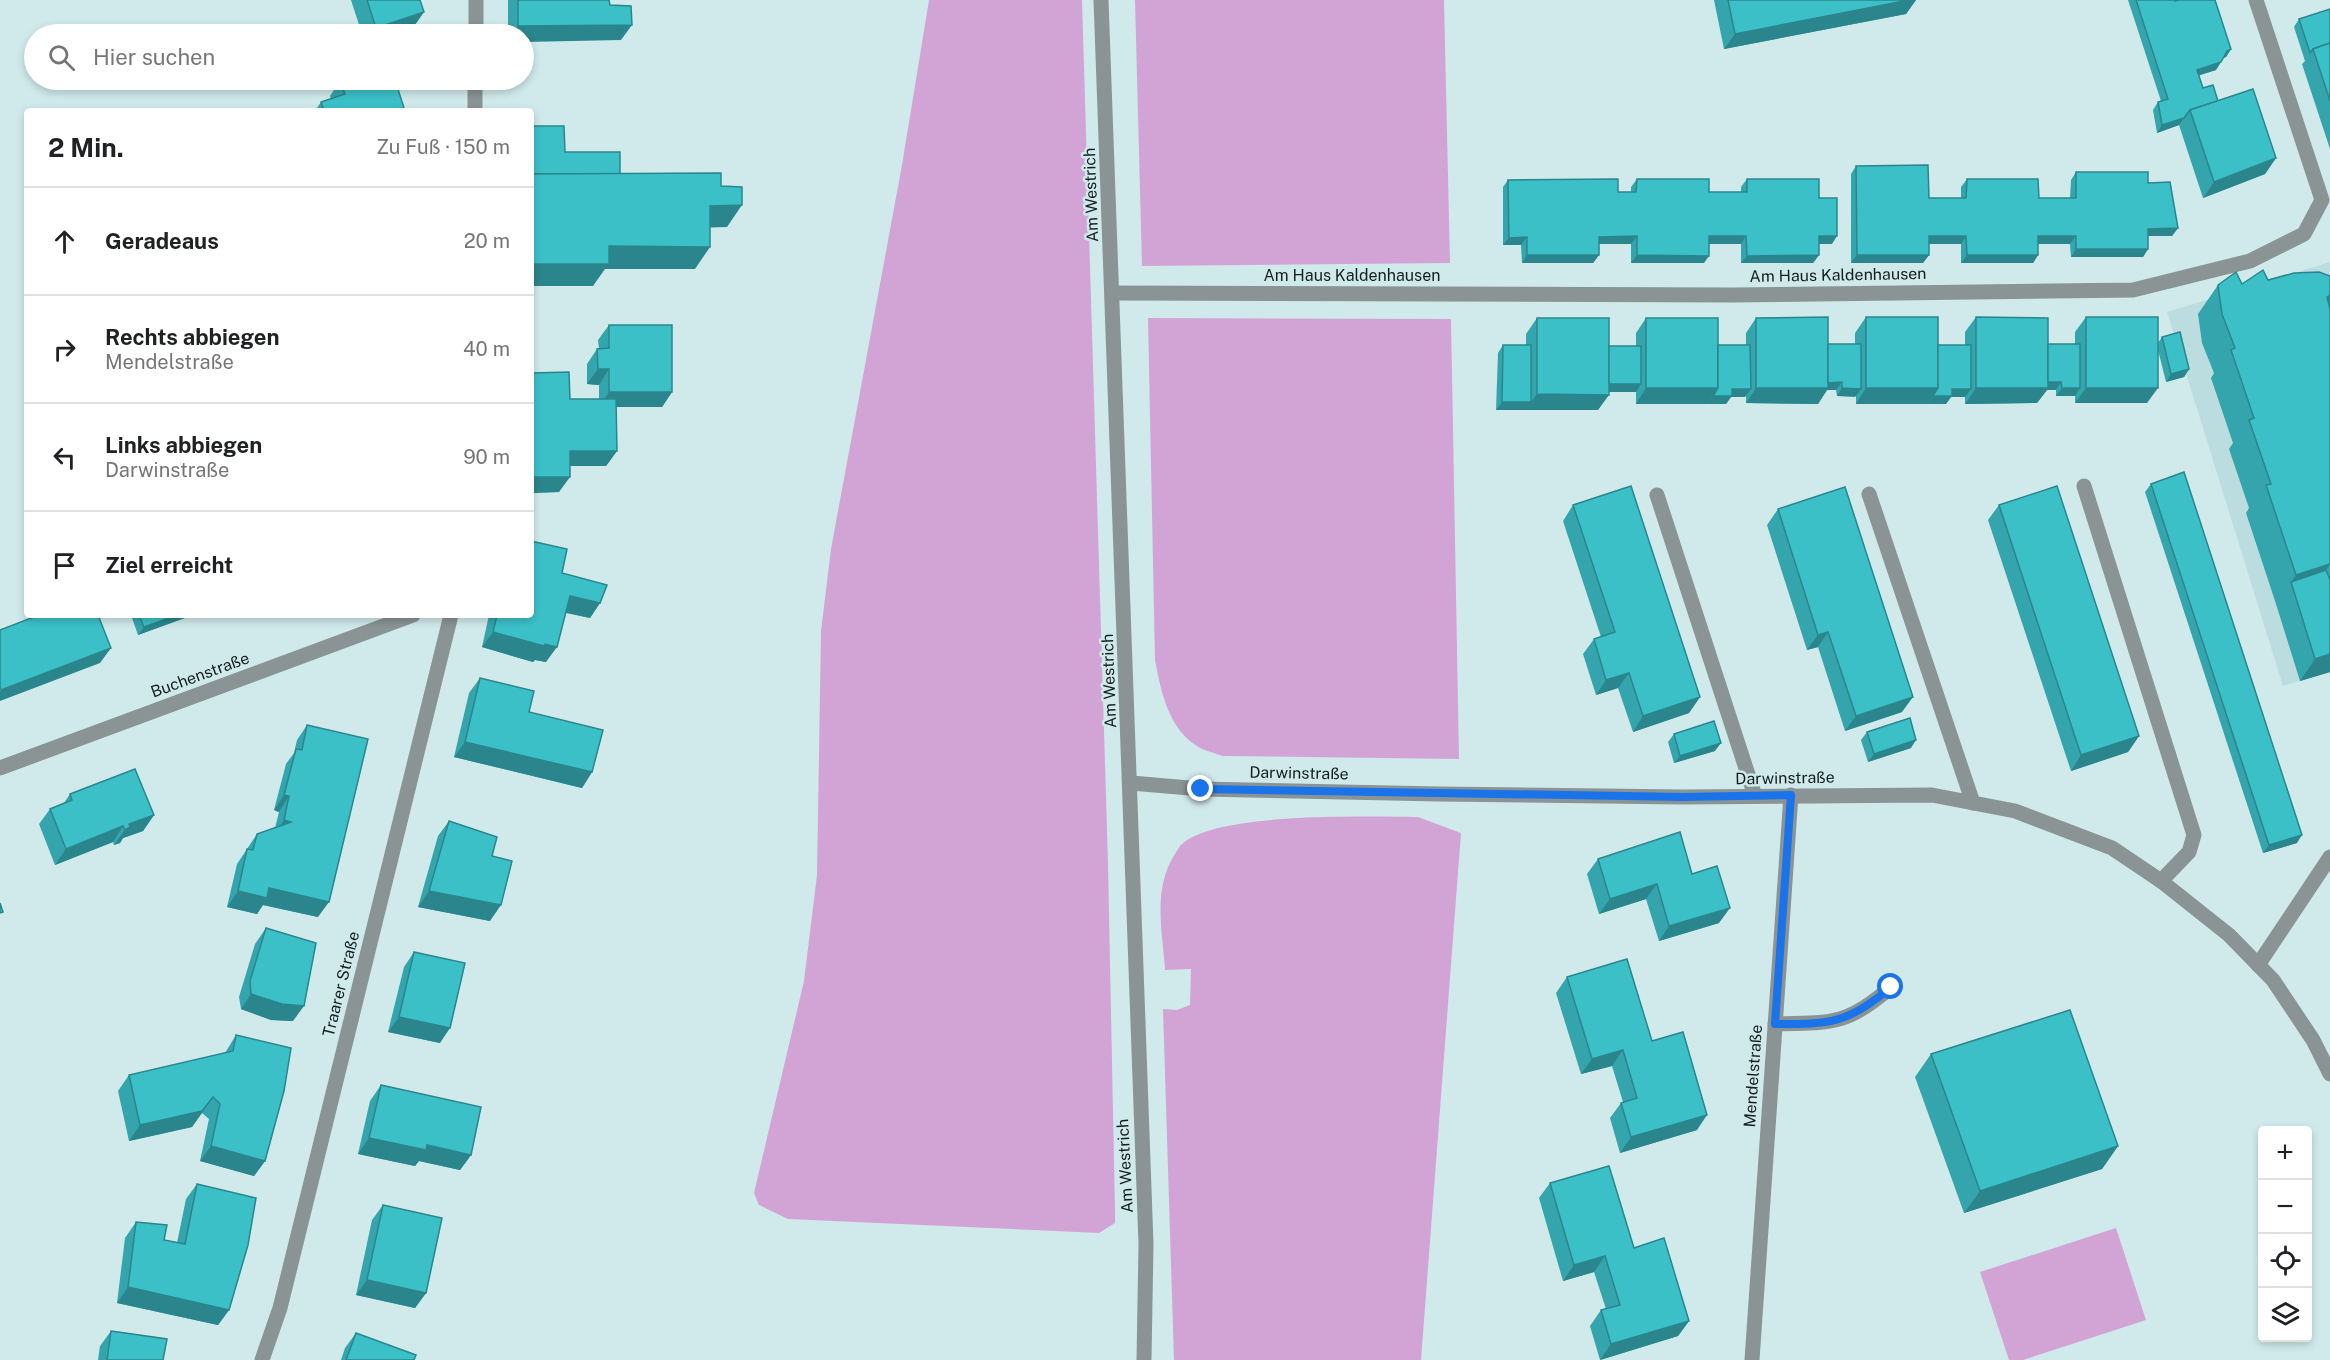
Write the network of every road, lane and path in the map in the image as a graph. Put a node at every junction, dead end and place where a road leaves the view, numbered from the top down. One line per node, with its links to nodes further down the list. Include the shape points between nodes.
1 (476, 0): 4 (street)
2 (1101, 0): 7 (street, Am Westrich)
3 (2256, 0): 7 (street, Am Haus Kaldenhausen, via 2322,200 2304,234 2250,261 2133,290 1733,295)
4 (476, 24)
5 (475, 90): 6 (street)
6 (475, 108)
7 (1113, 293): 14 (street, Am Westrich)
8 (2084, 486): 19 (street, via 2194,836 2189,852)
9 (1869, 494): 17 (street)
10 (1657, 495): 16 (street)
11 (405, 618): 13 (street, Buchenstraße)
12 (450, 618): 24 (street, Traarer Straße, via 280,1308)
13 (0, 768)
14 (1131, 783): 16 (street, Darwinstraße, via 1213,789); 25 (street, Am Westrich, via 1146,1244)
15 (1791, 795): 16 (street, Darwinstraße); 17 (street, Darwinstraße, via 1932,795); 22 (street, Mendelstraße)
16 (1755, 796)
17 (1973, 803): 19 (street, Darwinstraße, via 2015,811 2112,848)
18 (2330, 856): 20 (street)
19 (2161, 881): 20 (street, Darwinstraße, via 2229,935)
20 (2258, 965): 23 (street, Darwinstraße, via 2273,980 2313,1040)
21 (1891, 987): 22 (street, via 1866,1009 1842,1019)
22 (1775, 1024): 26 (street, Mendelstraße)
23 (2330, 1074)
24 (262, 1360)
25 (1144, 1360)
26 (1752, 1360)

